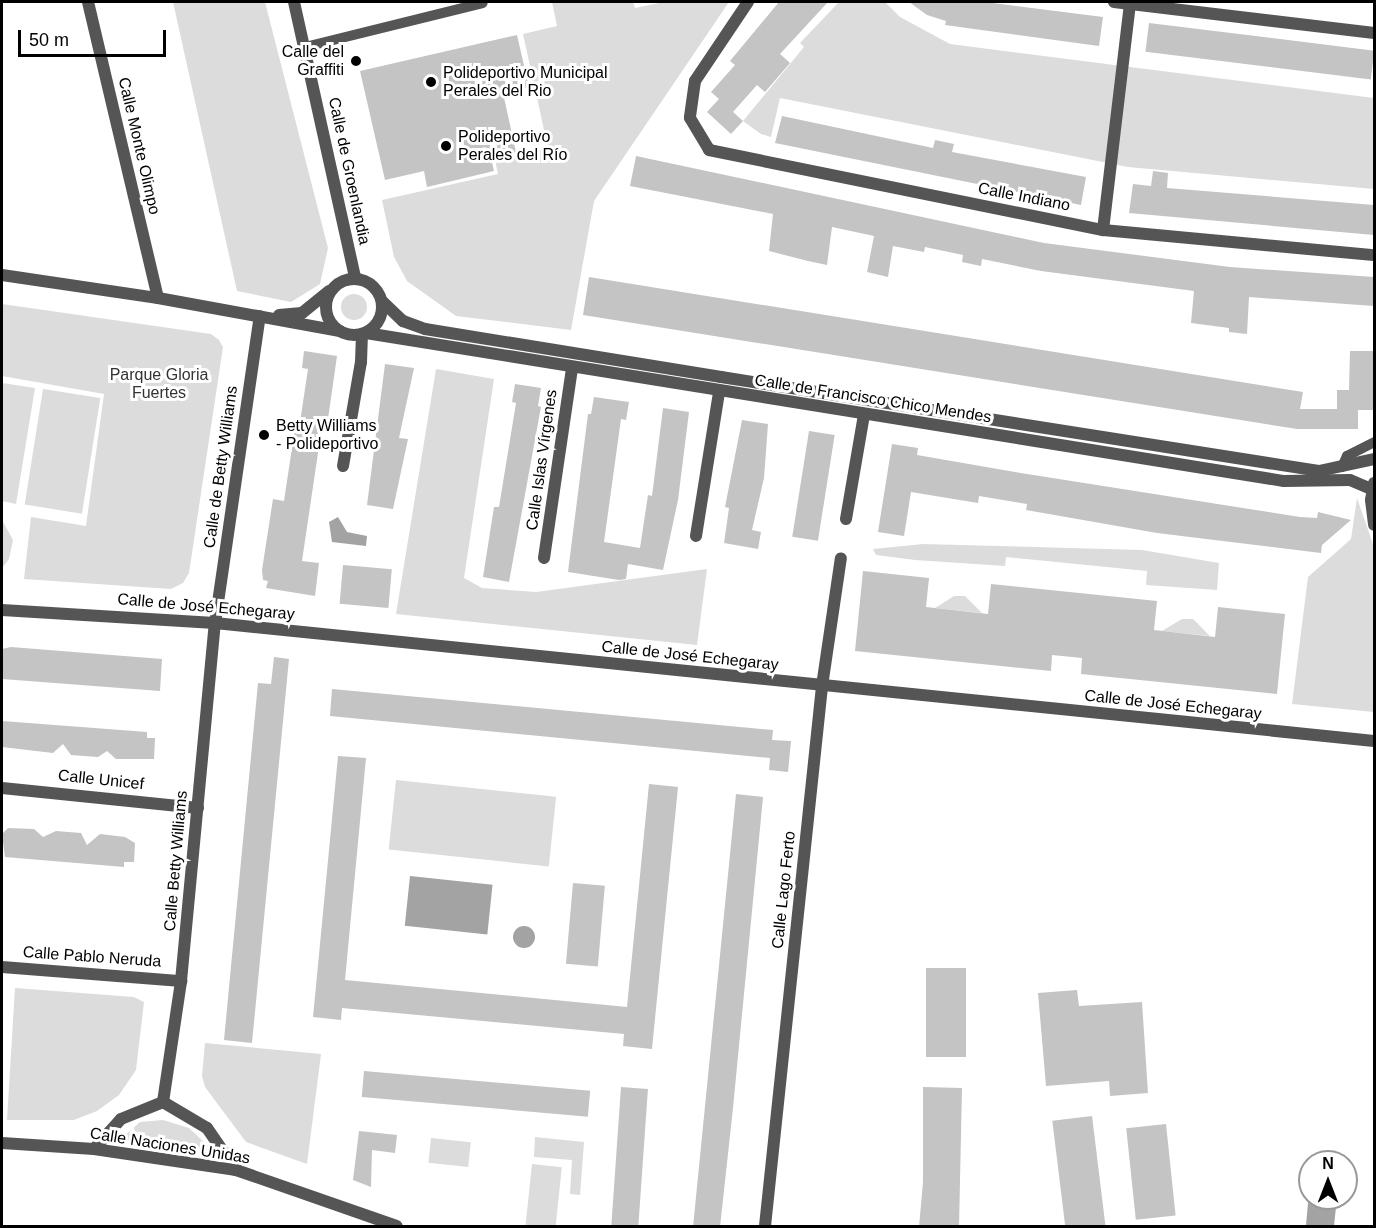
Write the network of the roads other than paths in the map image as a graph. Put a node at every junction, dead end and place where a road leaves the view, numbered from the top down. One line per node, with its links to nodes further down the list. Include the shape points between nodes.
1 (88, 2): 14 (street, Calle Monte Olimpo)
2 (294, 2): 8 (street, Calle de Groenlandia)
3 (748, 2): 9 (street, Calle Indiano, via 695,81 690,118 697,136 709,150)
4 (1114, 2): 6 (street)
5 (483, 3): 8 (lane)
6 (1130, 3): 7 (street); 9 (street)
7 (1374, 33)
8 (305, 47): 12 (street, Calle de Groenlandia)
9 (1104, 230): 10 (street, Calle Indiano)
10 (1374, 255)
11 (2, 275): 14 (street)
12 (355, 278): 13 (street); 15 (street, via 373,285)
13 (333, 288): 16 (street, via 302,313); 17 (street, via 326,311)
14 (158, 298): 16 (street)
15 (382, 301): 18 (street, via 380,320); 25 (street, Calle de Francisco Chico Mendes, via 404,321 425,328 1319,471)
16 (260, 316): 17 (street); 33 (street, Calle de Betty Williams)
17 (340, 332): 18 (street)
18 (364, 334): 19 (street, Calle de Francisco Chico Mendes); 24 (street)
19 (572, 368): 20 (street, Calle de Francisco Chico Mendes); 30 (street, Calle Islas Vírgenes)
20 (719, 392): 21 (street, Calle de Francisco Chico Mendes); 29 (street)
21 (864, 415): 26 (street, Calle de Francisco Chico Mendes, via 1284,481 1350,480); 27 (street)
22 (1374, 442): 25 (lane, via 1347,456)
23 (1374, 459): 25 (street, Calle de Francisco Chico Mendes)
24 (342, 466)
25 (1342, 467)
26 (1374, 486): 28 (street)
27 (846, 519)
28 (1374, 525)
29 (696, 536)
30 (544, 558)
31 (841, 558): 34 (street, Calle Lago Ferto)
32 (2, 610): 33 (street, Calle de José Echegaray)
33 (215, 623): 34 (street, Calle de José Echegaray); 37 (street, Calle Betty Williams)
34 (822, 686): 35 (street, Calle de José Echegaray); 45 (street, Calle Lago Ferto)
35 (1374, 741)
36 (2, 788): 37 (street, Calle Unicef)
37 (198, 808): 39 (street, Calle Betty Williams)
38 (2, 967): 39 (street, Calle Pablo Neruda)
39 (181, 981): 40 (street, Calle Betty Williams)
40 (163, 1102): 42 (street, via 120,1119); 43 (street, via 207,1128)
41 (2, 1143): 42 (street, Calle Naciones Unidas)
42 (94, 1149): 43 (street, Calle Naciones Unidas)
43 (236, 1170): 44 (street, Calle Naciones Unidas)
44 (397, 1227)
45 (765, 1227)

